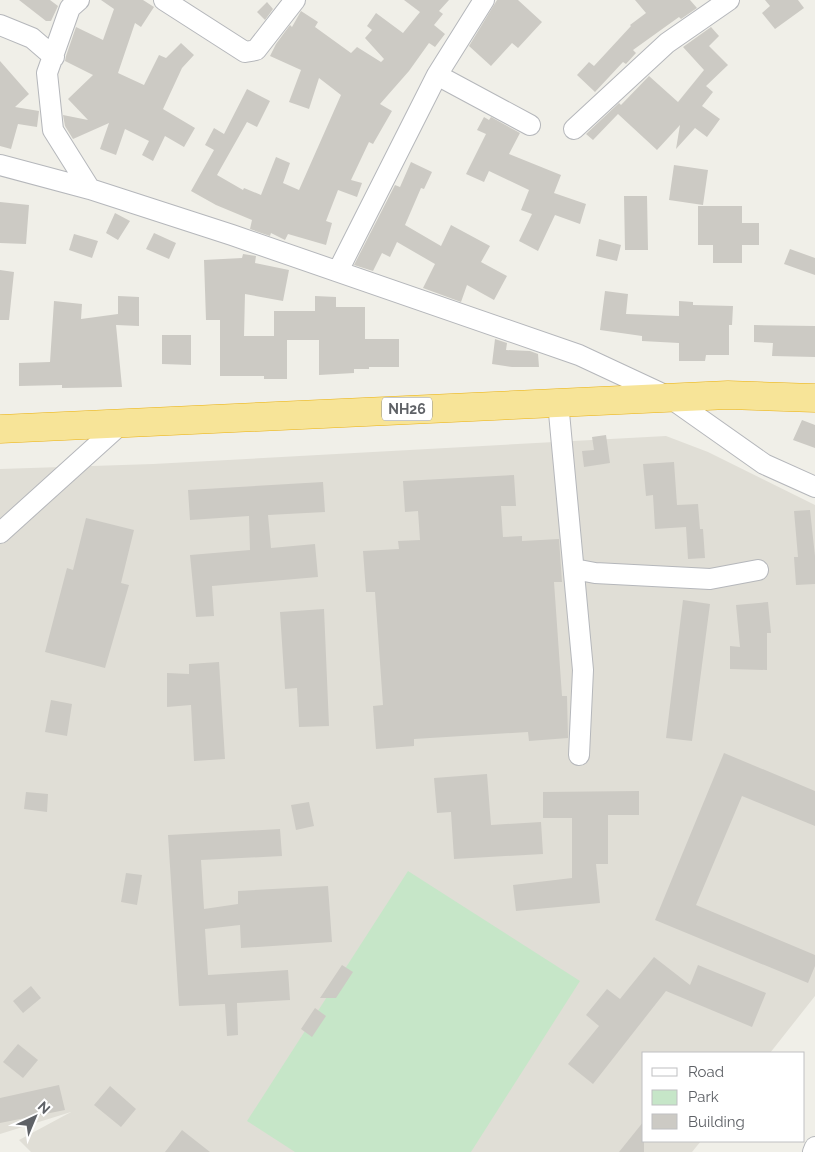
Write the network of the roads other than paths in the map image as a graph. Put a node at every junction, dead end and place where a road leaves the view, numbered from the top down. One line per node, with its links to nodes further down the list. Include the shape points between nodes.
1 (79, 0): 7 (street, via 70,8)
2 (164, 0): 3 (street, via 245,52 256,50)
3 (295, 0)
4 (484, 0): 8 (street)
5 (728, 0): 10 (street, via 667,43)
6 (0, 25): 7 (street, via 32,38)
7 (54, 57): 12 (street, via 47,73 53,130)
8 (437, 75): 9 (street); 13 (street)
9 (530, 125)
10 (574, 129)
11 (0, 165): 12 (street)
12 (90, 189): 13 (street)
13 (338, 271): 14 (street, via 578,355)
14 (669, 397): 15 (highway, NH26); 16 (highway, NH26); 19 (street, via 764,464)
15 (815, 398)
16 (558, 402): 17 (highway, NH26); 21 (street)
17 (123, 422): 18 (highway, NH26); 20 (street)
18 (0, 429)
19 (815, 487)
20 (0, 533)
21 (574, 569): 22 (street, via 710,579); 23 (street, via 583,670)
22 (758, 570)
23 (579, 755)
24 (815, 1148): 25 (street)
25 (813, 1152)

